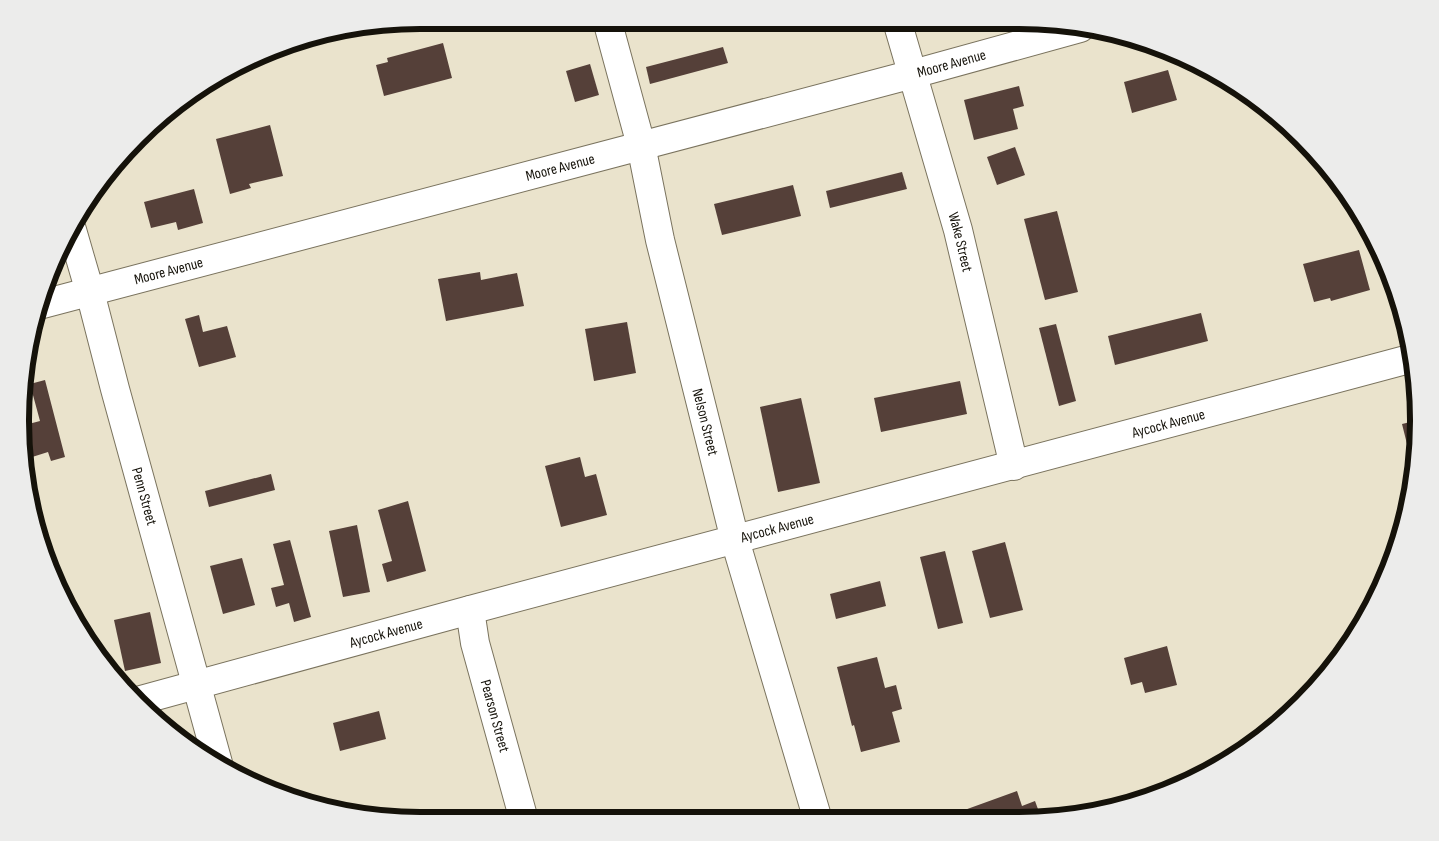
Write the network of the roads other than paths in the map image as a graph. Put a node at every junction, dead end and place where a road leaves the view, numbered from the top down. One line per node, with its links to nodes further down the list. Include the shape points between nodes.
1 (609, 29): 5 (street, Nelson Street)
2 (899, 29): 4 (street, Wake Street)
3 (1066, 32): 4 (street, Moore Avenue)
4 (913, 74): 5 (street, Moore Avenue); 10 (street, Wake Street, via 958,230)
5 (641, 145): 7 (street, Moore Avenue); 11 (street, Nelson Street, via 660,240)
6 (74, 238): 7 (street, Penn Street)
7 (90, 292): 8 (street, Moore Avenue); 13 (street, Penn Street)
8 (47, 303)
9 (1406, 360): 10 (street, Aycock Avenue)
10 (1014, 466): 11 (street, Aycock Avenue)
11 (735, 540): 12 (street, Aycock Avenue); 17 (street, Nelson Street)
12 (470, 610): 13 (street, Aycock Avenue); 16 (street, Pearson Street, via 475,643)
13 (196, 685): 14 (street, Aycock Avenue); 15 (street, Penn Street)
14 (144, 699)
15 (215, 754)
16 (522, 812)
17 (816, 812)

